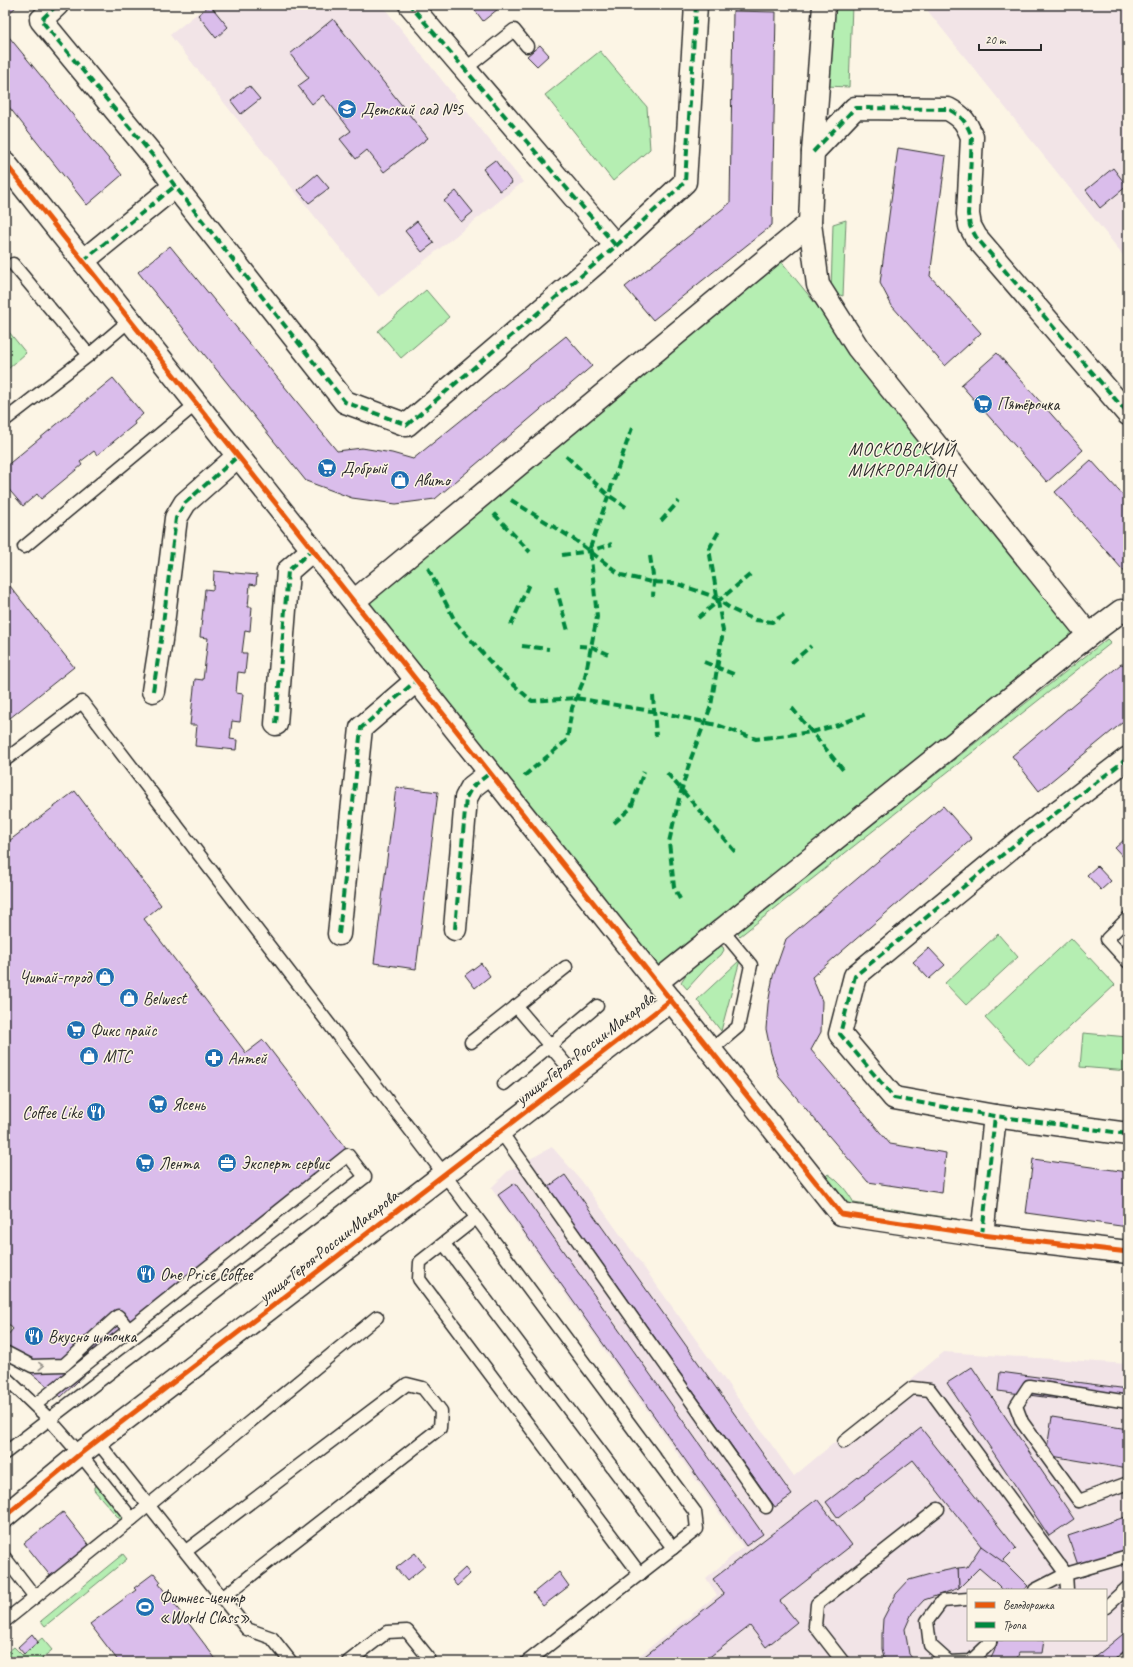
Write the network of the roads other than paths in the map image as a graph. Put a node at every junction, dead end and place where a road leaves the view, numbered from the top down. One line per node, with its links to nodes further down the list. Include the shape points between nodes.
1 (58, 5): 9 (street, via 41,20)
2 (410, 5): 6 (street)
3 (696, 5): 11 (street, via 686,182)
4 (824, 5): 7 (street)
5 (527, 46): 6 (lane, via 514,30)
6 (465, 69): 11 (street)
7 (813, 152): 10 (street); 17 (street, via 855,108 948,109 960,115 968,125 972,137 968,214 970,226 976,237)
8 (5, 163): 12 (street)
9 (175, 186): 11 (street, via 345,402 407,425); 12 (street)
10 (810, 222): 22 (street); 24 (street, via 818,285 858,348)
11 (616, 246)
12 (83, 261): 14 (street)
13 (13, 264): 15 (lane)
14 (130, 320): 15 (lane); 16 (street)
15 (89, 355): 18 (lane)
16 (196, 404): 19 (street); 20 (lane)
17 (1128, 414)
18 (5, 420)
19 (238, 456): 21 (street); 26 (street, via 184,503 176,518)
20 (24, 547)
21 (312, 550): 22 (street); 27 (street, via 288,571)
22 (354, 601): 25 (street)
23 (1128, 612): 24 (street, via 1121,611)
24 (1089, 636): 33 (street)
25 (416, 680): 30 (street); 34 (street, via 361,728)
26 (153, 691)
27 (276, 724)
28 (1128, 758): 46 (street, via 1018,842 855,976 840,1034 894,1098)
29 (5, 760): 49 (lane, via 82,702)
30 (490, 773): 32 (street, via 472,787 466,798); 37 (street)
31 (1128, 918): 35 (lane, via 1107,939)
32 (455, 929)
33 (722, 930): 37 (street); 43 (lane, via 751,965 738,1027)
34 (339, 934)
35 (1128, 962)
36 (566, 967): 39 (lane)
37 (657, 982): 38 (street)
38 (671, 1000): 43 (street); 44 (street, улица Героя России Макарова)
39 (516, 1006): 41 (lane); 42 (lane)
40 (597, 1006): 42 (lane)
41 (471, 1042)
42 (551, 1045): 44 (lane); 45 (lane)
43 (711, 1050): 51 (street, via 841,1214)
44 (574, 1074): 47 (street, улица Героя России Макарова)
45 (504, 1084)
46 (995, 1116): 48 (street); 51 (street)
47 (501, 1132): 49 (street, улица Героя России Макарова); 67 (lane)
48 (1128, 1134)
49 (444, 1174): 50 (lane); 61 (street, улица Героя России Макарова)
50 (476, 1218): 52 (lane); 71 (lane, via 695,1512 697,1529)
51 (982, 1234): 53 (street)
52 (444, 1244): 71 (lane); 75 (lane, via 420,1262 419,1279)
53 (1128, 1252)
54 (377, 1317): 66 (lane)
55 (129, 1330): 56 (lane, one-way to 55, via 32,1366 64,1364 118,1316); 59 (lane); 60 (lane, via 348,1155 365,1177)
56 (5, 1352)
57 (5, 1377): 59 (lane)
58 (1128, 1402): 65 (lane, via 1029,1386 1016,1406 1022,1422 1079,1501)
59 (35, 1405): 60 (lane)
60 (50, 1420): 63 (lane); 64 (lane)
61 (97, 1441): 64 (street, улица Героя России Макарова); 66 (lane)
62 (844, 1442): 76 (lane, via 912,1388 930,1390)
63 (5, 1453)
64 (80, 1454): 69 (street, улица Героя России Макарова); 70 (lane)
65 (1128, 1483)
66 (149, 1505): 70 (lane); 72 (lane)
67 (766, 1507)
68 (938, 1509): 91 (lane, via 817,1604 815,1626)
69 (5, 1516)
70 (132, 1519): 80 (lane)
71 (673, 1548): 75 (lane)
72 (186, 1551): 81 (lane); 81 (lane, via 407,1384 423,1388 441,1411 440,1428)
73 (1128, 1556): 76 (lane)
74 (5, 1558): 80 (lane)
75 (640, 1574): 90 (lane)
76 (1066, 1574): 78 (lane); 79 (lane)
77 (1128, 1587): 83 (lane)
78 (1037, 1589)
79 (1067, 1589)
80 (35, 1597): 84 (lane)
81 (222, 1598): 87 (lane, via 247,1629 272,1638)
82 (967, 1599): 85 (lane, via 942,1601 927,1621 930,1645 949,1662 971,1661)
83 (1107, 1606)
84 (7, 1616)
85 (990, 1641)
86 (1128, 1656): 92 (lane)
87 (291, 1662)
88 (348, 1662): 89 (lane, via 387,1632 407,1631 428,1657)
89 (427, 1662)
90 (527, 1662)
91 (843, 1662)
92 (1122, 1662)

